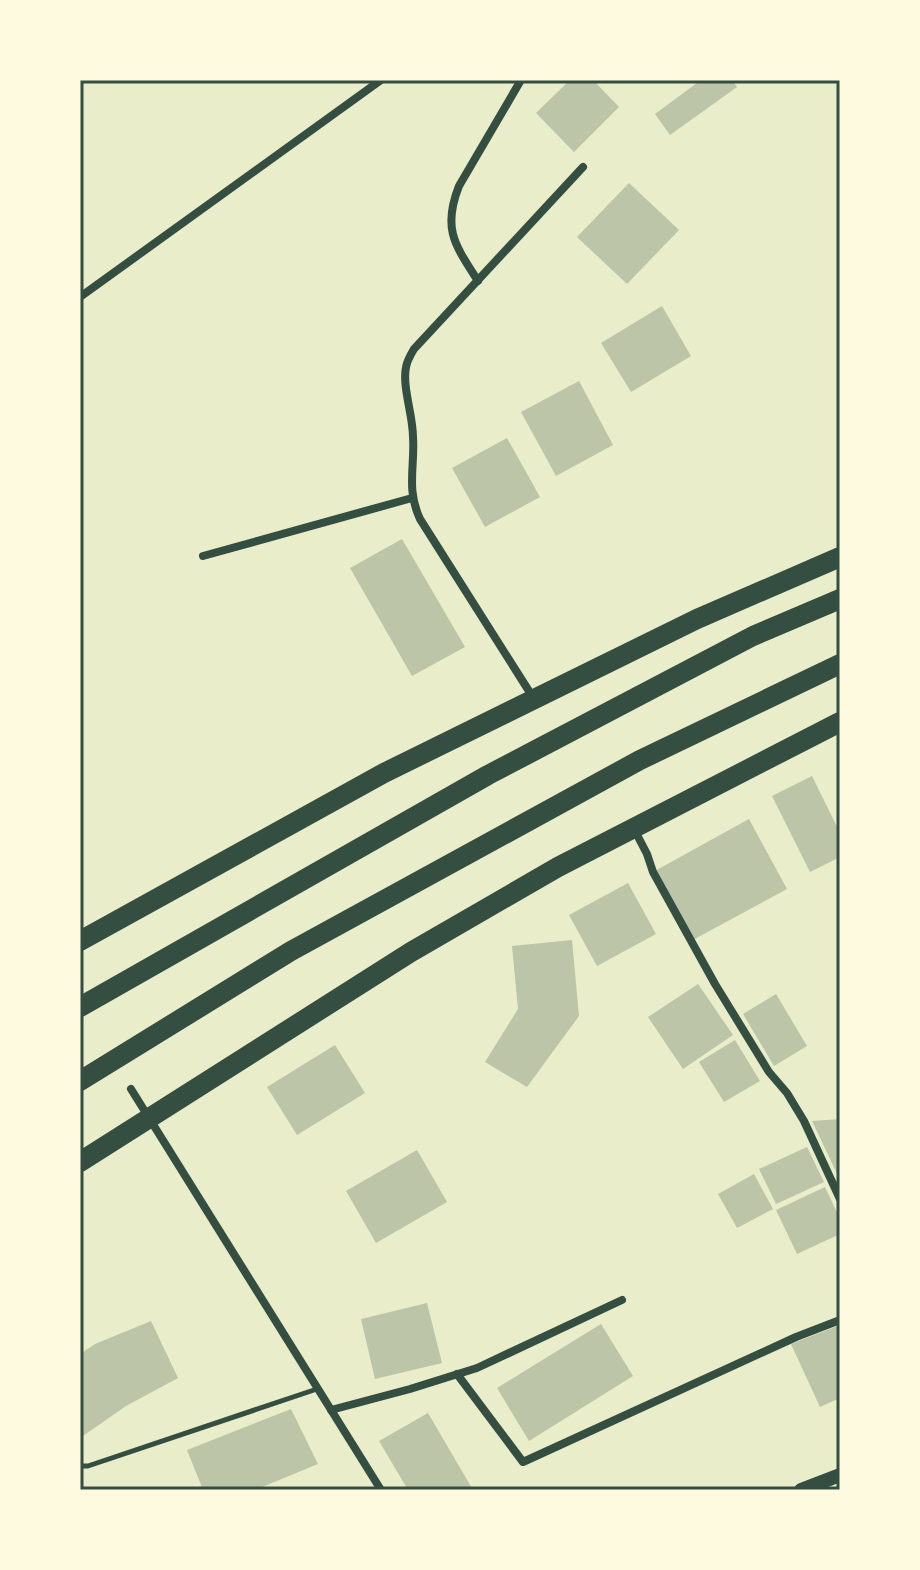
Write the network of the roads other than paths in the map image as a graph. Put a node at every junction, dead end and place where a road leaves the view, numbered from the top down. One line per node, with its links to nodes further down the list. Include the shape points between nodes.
1 (381, 80): 5 (street)
2 (521, 80): 4 (street, via 452,204 457,246)
3 (583, 167): 4 (street)
4 (478, 281): 6 (street, via 414,349 406,367)
5 (80, 297)
6 (412, 498): 7 (street); 11 (street, via 420,519)
7 (203, 556)
8 (840, 557): 11 (highway, via 697,619)
9 (840, 599): 15 (highway, via 753,636 488,775)
10 (840, 664): 16 (highway, via 640,760 291,951)
11 (535, 700): 14 (highway, via 384,773)
12 (840, 722): 13 (highway)
13 (633, 828): 18 (highway, via 411,952); 20 (street, via 715,984 804,1121)
14 (80, 941)
15 (80, 1007)
16 (80, 1081)
17 (131, 1089): 18 (street)
18 (150, 1119): 19 (highway); 24 (street)
19 (80, 1162)
20 (840, 1199)
21 (622, 1300): 23 (street)
22 (840, 1320): 23 (street, via 523,1462)
23 (457, 1374): 25 (street)
24 (317, 1389): 25 (street); 26 (lane)
25 (331, 1410): 28 (street)
26 (80, 1466)
27 (840, 1475): 29 (street)
28 (381, 1490)
29 (801, 1490)

